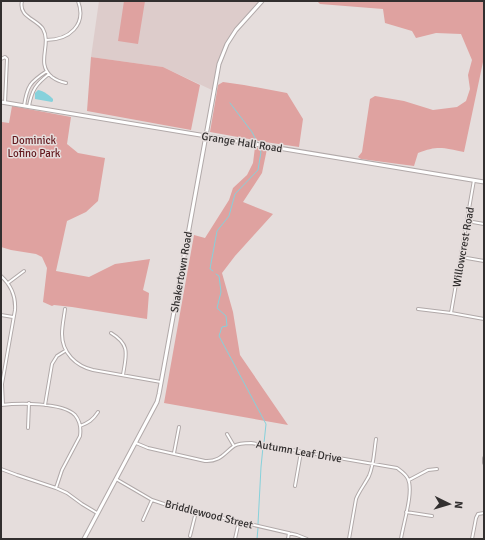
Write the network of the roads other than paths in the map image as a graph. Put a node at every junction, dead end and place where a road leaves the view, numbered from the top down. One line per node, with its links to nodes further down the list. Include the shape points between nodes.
1 (22, 1): 4 (street, via 24,13 37,22 45,33)
2 (78, 1): 4 (street, via 80,17 70,34 61,39)
3 (262, 1): 12 (street, Shakertown Road, via 236,30 223,53)
4 (46, 40): 6 (street, via 44,61)
5 (1, 59): 9 (street, via 7,59)
6 (47, 71): 7 (street); 10 (street, via 30,86)
7 (49, 74): 8 (street, via 56,80); 11 (street, via 34,88)
8 (66, 83)
9 (3, 102): 10 (street, Grange Hall Road)
10 (24, 106): 11 (street, Grange Hall Road)
11 (29, 106): 12 (street, Grange Hall Road)
12 (206, 136): 13 (street, Grange Hall Road); 32 (street, Shakertown Road)
13 (474, 180): 14 (street, Grange Hall Road); 15 (street, Willowcrest Road)
14 (484, 182)
15 (467, 221): 16 (street); 17 (street, Willowcrest Road)
16 (484, 224)
17 (461, 257): 18 (street); 24 (street, Willowcrest Road)
18 (484, 261)
19 (24, 271): 21 (street)
20 (1, 276): 21 (street)
21 (8, 283): 26 (street, via 15,300)
22 (66, 309): 29 (street, via 62,334)
23 (418, 309): 24 (street)
24 (452, 313): 27 (street)
25 (1, 315): 26 (street)
26 (13, 317): 30 (street)
27 (484, 319)
28 (111, 333): 31 (street, via 119,338 125,348)
29 (65, 350): 31 (street, via 75,362 85,368); 35 (street, via 57,356 51,366)
30 (3, 367): 34 (street)
31 (123, 375): 32 (street)
32 (161, 382): 42 (street, Shakertown Road, via 155,406)
33 (29, 403): 34 (street); 35 (street); 39 (street)
34 (2, 405)
35 (45, 405): 37 (street, via 69,411 76,417)
36 (98, 412): 37 (street, via 94,419)
37 (80, 426): 54 (street, via 80,436 62,470)
38 (179, 427): 45 (street)
39 (28, 428)
40 (227, 434): 43 (street)
41 (376, 439): 48 (street)
42 (136, 443): 45 (street); 51 (street, Shakertown Road)
43 (234, 446): 44 (street, Autumn Leaf Drive, via 251,443); 45 (street, via 218,459 209,461)
44 (301, 452): 48 (street, Autumn Leaf Drive); 53 (street)
45 (174, 454)
46 (484, 458): 47 (street)
47 (484, 463)
48 (373, 464): 52 (street, Autumn Leaf Drive, via 397,468); 69 (street, via 358,493)
49 (1, 469): 54 (street)
50 (437, 469): 52 (street, via 428,470)
51 (116, 479): 55 (street, Briddlewood Street); 59 (street, Shakertown Road)
52 (409, 480): 57 (street)
53 (295, 486)
54 (56, 488): 59 (street)
55 (152, 500): 56 (street, Briddlewood Street); 61 (street)
56 (196, 512): 62 (street, Briddlewood Street); 64 (street)
57 (406, 512): 60 (street); 70 (street)
58 (484, 513): 71 (street, via 478,514 476,518)
59 (98, 514): 65 (street, Shakertown Road)
60 (432, 516)
61 (143, 520)
62 (239, 522): 63 (street, Briddlewood Street); 66 (street)
63 (289, 533): 67 (street); 68 (street, Briddlewood Street)
64 (190, 536)
65 (84, 539)
66 (235, 539)
67 (288, 539)
68 (307, 539)
69 (348, 539)
70 (401, 539)
71 (472, 539)

